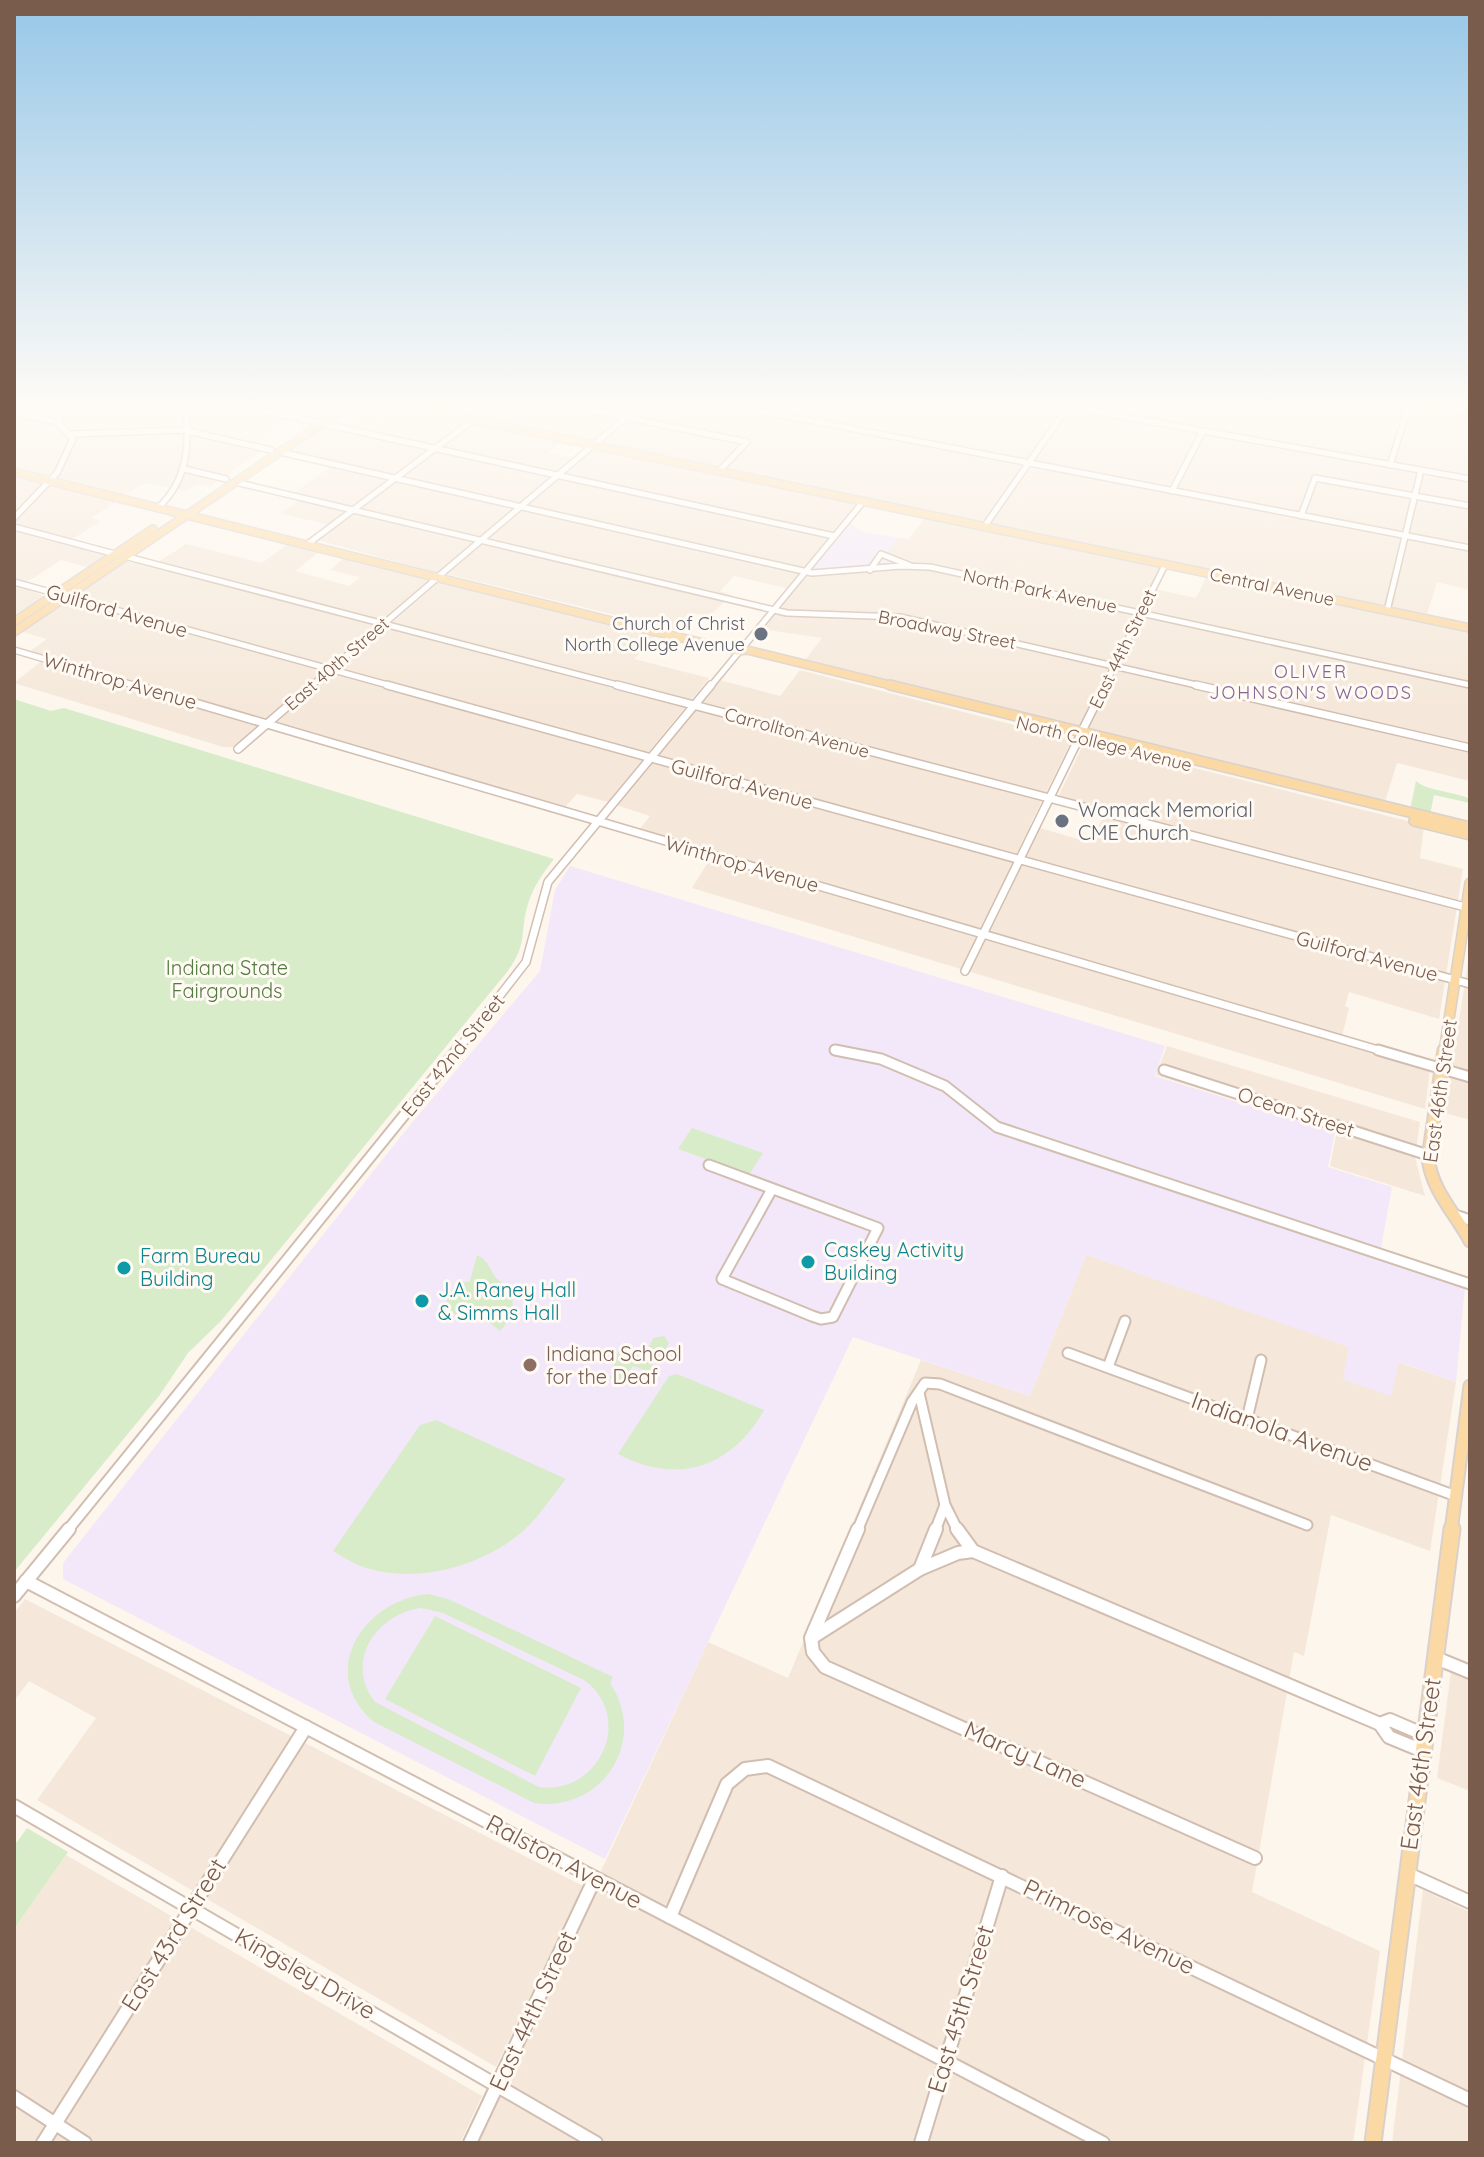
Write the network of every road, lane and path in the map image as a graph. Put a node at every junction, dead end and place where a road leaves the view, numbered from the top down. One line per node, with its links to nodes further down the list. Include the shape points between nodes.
1 (165, 509): 14 (main road, North College Avenue)
2 (183, 509): 14 (main road)
3 (194, 509): 15 (main road)
4 (353, 509): 22 (street, Broadway Street); 23 (street)
5 (519, 509): 22 (street, East 40th Street)
6 (528, 509): 30 (street, North Park Avenue)
7 (711, 509): 21 (street)
8 (857, 509): 21 (street, East 42nd Street)
9 (895, 509): 18 (main road, Central Avenue)
10 (997, 509): 18 (street)
11 (1263, 509): 16 (street)
12 (1304, 509): 16 (street)
13 (1411, 509): 20 (street)
14 (178, 512): 15 (main road, North College Avenue); 25 (main road)
15 (186, 514): 19 (main road, North College Avenue); 26 (main road)
16 (1301, 516): 20 (street)
17 (14, 527): 25 (street)
18 (984, 527): 28 (main road, Central Avenue)
19 (244, 529): 23 (main road, North College Avenue); 31 (main road, North College Avenue)
20 (1405, 535): 24 (street); 36 (street)
21 (834, 536): 30 (street, East 42nd Street)
22 (481, 540): 31 (street, East 40th Street); 35 (street, Broadway Street)
23 (309, 543): 31 (main road, North College Avenue)
24 (1470, 548)
25 (115, 554): 33 (main road)
26 (124, 556): 34 (main road); 39 (street, Carrollton Avenue)
27 (909, 565): 29 (street, North Park Avenue); 29 (street, via 883,553); 37 (street, North Park Avenue)
28 (1165, 565): 36 (main road, Central Avenue); 37 (street, East 44th Street)
29 (870, 570): 30 (street, North Park Avenue)
30 (805, 571): 35 (street, East 42nd Street)
31 (438, 577): 39 (street, East 40th Street); 43 (main road, North College Avenue)
32 (14, 582): 33 (street, Guilford Avenue)
33 (55, 594): 34 (street, Guilford Avenue); 38 (main road)
34 (65, 596): 41 (main road); 45 (street, Guilford Avenue)
35 (773, 610): 43 (street, East 42nd Street); 44 (street, Broadway Street, via 892,615)
36 (1387, 611): 40 (main road, Central Avenue)
37 (1141, 613): 44 (street, East 44th Street); 46 (street, North Park Avenue)
38 (14, 622)
39 (383, 624): 45 (street, East 40th Street); 47 (street, Carrollton Avenue)
40 (1470, 628)
41 (14, 632)
42 (14, 650): 48 (street, Winthrop Avenue)
43 (738, 651): 47 (street, East 42nd Street); 49 (main road, North College Avenue)
44 (1115, 666): 49 (street, East 44th Street); 50 (street, Broadway Street)
45 (330, 670): 48 (street, East 40th Street); 52 (street, Guilford Avenue)
46 (1470, 685)
47 (693, 706): 52 (street, East 42nd Street); 53 (street, Carrollton Avenue)
48 (267, 725): 51 (street, East 40th Street); 54 (street, Winthrop Avenue)
49 (1080, 736): 53 (street, East 44th Street); 55 (main road, North College Avenue); 56 (main road, North College Avenue)
50 (1470, 748)
51 (238, 749)
52 (649, 759): 54 (street, East 42nd Street); 57 (street, Guilford Avenue)
53 (1050, 799): 57 (street, East 44th Street); 59 (street, Carrollton Avenue)
54 (597, 822): 60 (street, Winthrop Avenue); 88 (street, East 42nd Street, via 546,886 534,945 520,973)
55 (1470, 827)
56 (1470, 835)
57 (1019, 860): 60 (street, East 44th Street); 62 (street, Guilford Avenue)
58 (1470, 883): 59 (main road, East 46th Street)
59 (1468, 908): 62 (main road, East 46th Street)
60 (983, 935): 61 (street, East 44th Street); 65 (street, Winthrop Avenue)
61 (965, 971)
62 (1455, 980): 63 (street, Guilford Avenue); 65 (main road, East 46th Street)
63 (1470, 984)
64 (835, 1050): 74 (street, via 881,1059 945,1086 997,1127)
65 (1442, 1068): 67 (street, Winthrop Avenue); 68 (main road, East 46th Street)
66 (1164, 1070): 68 (street, Ocean Street)
67 (1470, 1077)
68 (1428, 1155): 71 (main road, East 46th Street, via 1432,1182)
69 (709, 1165): 70 (street)
70 (772, 1189): 70 (street, via 722,1279 812,1316 833,1317 878,1228)
71 (1454, 1215): 72 (street); 73 (main road, East 46th Street)
72 (1470, 1220)
73 (1470, 1241)
74 (1470, 1284)
75 (1125, 1321): 78 (street)
76 (1068, 1353): 78 (street, Indianola Avenue)
77 (1261, 1360): 82 (street)
78 (1108, 1367): 82 (street, Indianola Avenue)
79 (1470, 1386): 81 (main road, East 46th Street)
80 (919, 1392): 84 (street); 85 (street, via 925,1383 940,1384); 90 (street)
81 (1468, 1418): 83 (main road, East 46th Street)
82 (1247, 1419): 83 (street, Indianola Avenue)
83 (1456, 1496): 91 (main road, East 46th Street)
84 (945, 1505): 86 (street); 87 (street)
85 (1307, 1525)
86 (973, 1551): 87 (street); 93 (street)
87 (920, 1569): 90 (street)
88 (26, 1581): 89 (street, East 42nd Street); 94 (street, Ralston Avenue)
89 (14, 1596)
90 (811, 1638): 98 (street, Marcy Lane, via 813,1652 825,1667)
91 (1436, 1658): 92 (street); 95 (main road, East 46th Street)
92 (1470, 1672)
93 (1380, 1724): 95 (street, via 1390,1720); 96 (street, via 1389,1737)
94 (306, 1727): 101 (street, Ralston Avenue); 103 (street, East 43rd Street)
95 (1425, 1735): 96 (main road, East 46th Street)
96 (1423, 1751): 99 (main road, East 46th Street)
97 (14, 1806): 103 (street, Kingsley Drive)
98 (1255, 1858)
99 (1407, 1874): 102 (street); 105 (main road, East 46th Street)
100 (1002, 1876): 104 (street, Primrose Avenue, via 758,1764 727,1784); 105 (street, Primrose Avenue); 106 (street, East 45th Street)
101 (595, 1878): 104 (street, Ralston Avenue); 107 (street, East 44th Street)
102 (1470, 1902)
103 (191, 1908): 107 (street, Kingsley Drive); 110 (street, East 43rd Street)
104 (670, 1917): 106 (street, Ralston Avenue)
105 (1384, 2058): 109 (street, Primrose Avenue); 117 (main road, East 46th Street)
106 (945, 2061): 115 (street, East 45th Street); 116 (street, Ralston Avenue)
107 (497, 2085): 113 (street, East 44th Street); 114 (street, Kingsley Drive)
108 (14, 2097): 110 (street)
109 (1470, 2100)
110 (55, 2123): 111 (street, East 43rd Street); 112 (street)
111 (43, 2143)
112 (85, 2143)
113 (470, 2143)
114 (596, 2143)
115 (921, 2143)
116 (1103, 2143)
117 (1373, 2143)

